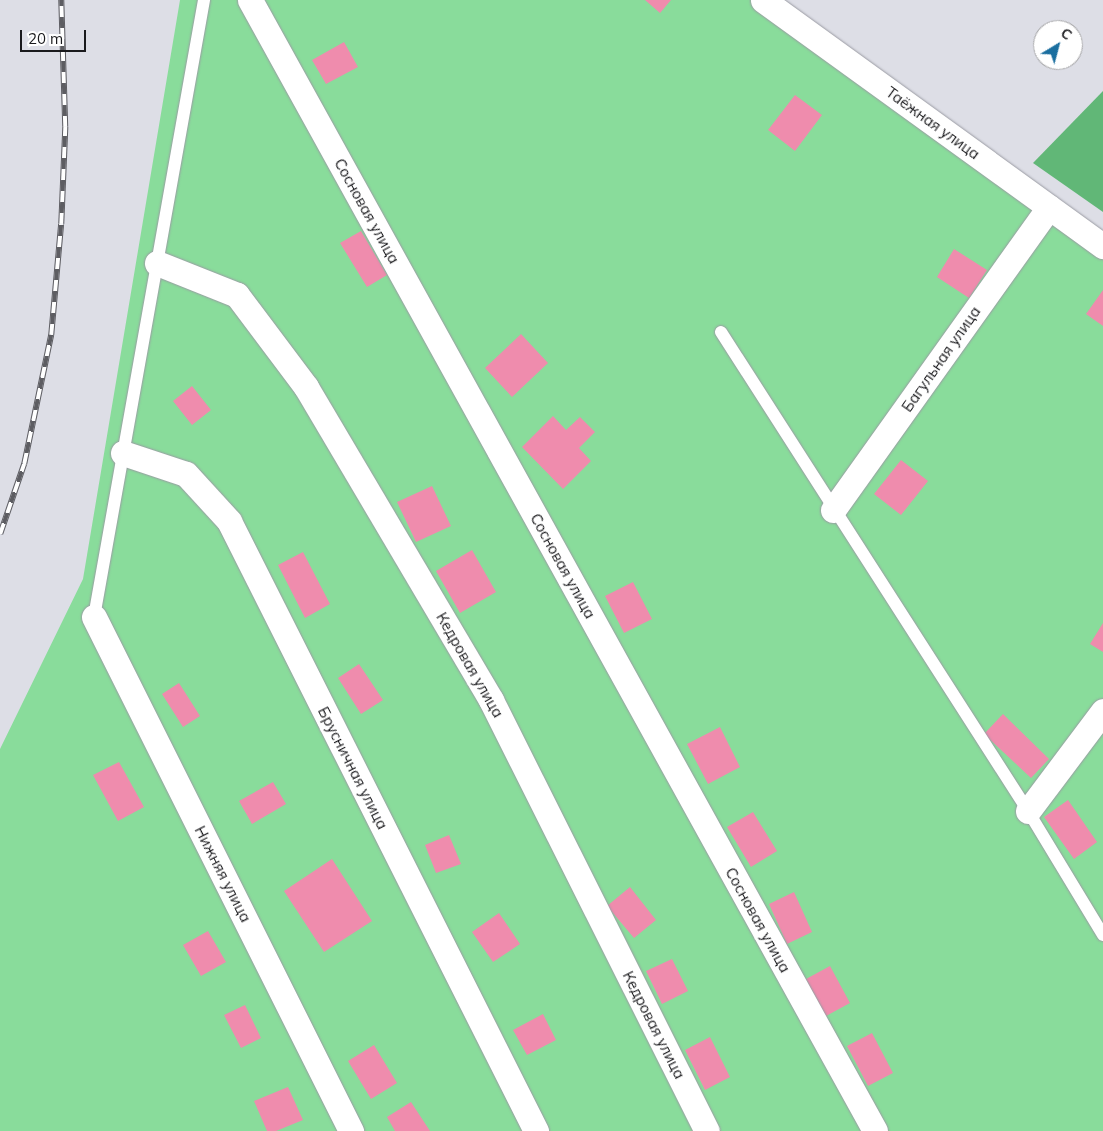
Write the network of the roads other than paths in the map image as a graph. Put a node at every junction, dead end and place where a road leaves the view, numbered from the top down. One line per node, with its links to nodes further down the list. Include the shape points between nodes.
1 (204, 0): 6 (lane)
2 (250, 0): 17 (street, Сосновая улица)
3 (763, 0): 4 (street, Таёжная улица)
4 (1049, 207): 5 (street, Таёжная улица); 9 (street, Багульная улица)
5 (1103, 246)
6 (157, 262): 8 (lane); 16 (street, Кедровая улица, via 237,295 306,387 491,700)
7 (721, 332): 9 (lane)
8 (124, 453): 10 (lane); 15 (street, Брусничная улица, via 186,474 229,521)
9 (833, 510): 12 (lane)
10 (94, 617): 14 (street, Нижняя улица)
11 (1103, 711): 12 (street)
12 (1028, 812): 13 (lane)
13 (1103, 935)
14 (351, 1131)
15 (536, 1131)
16 (707, 1131)
17 (875, 1131)

